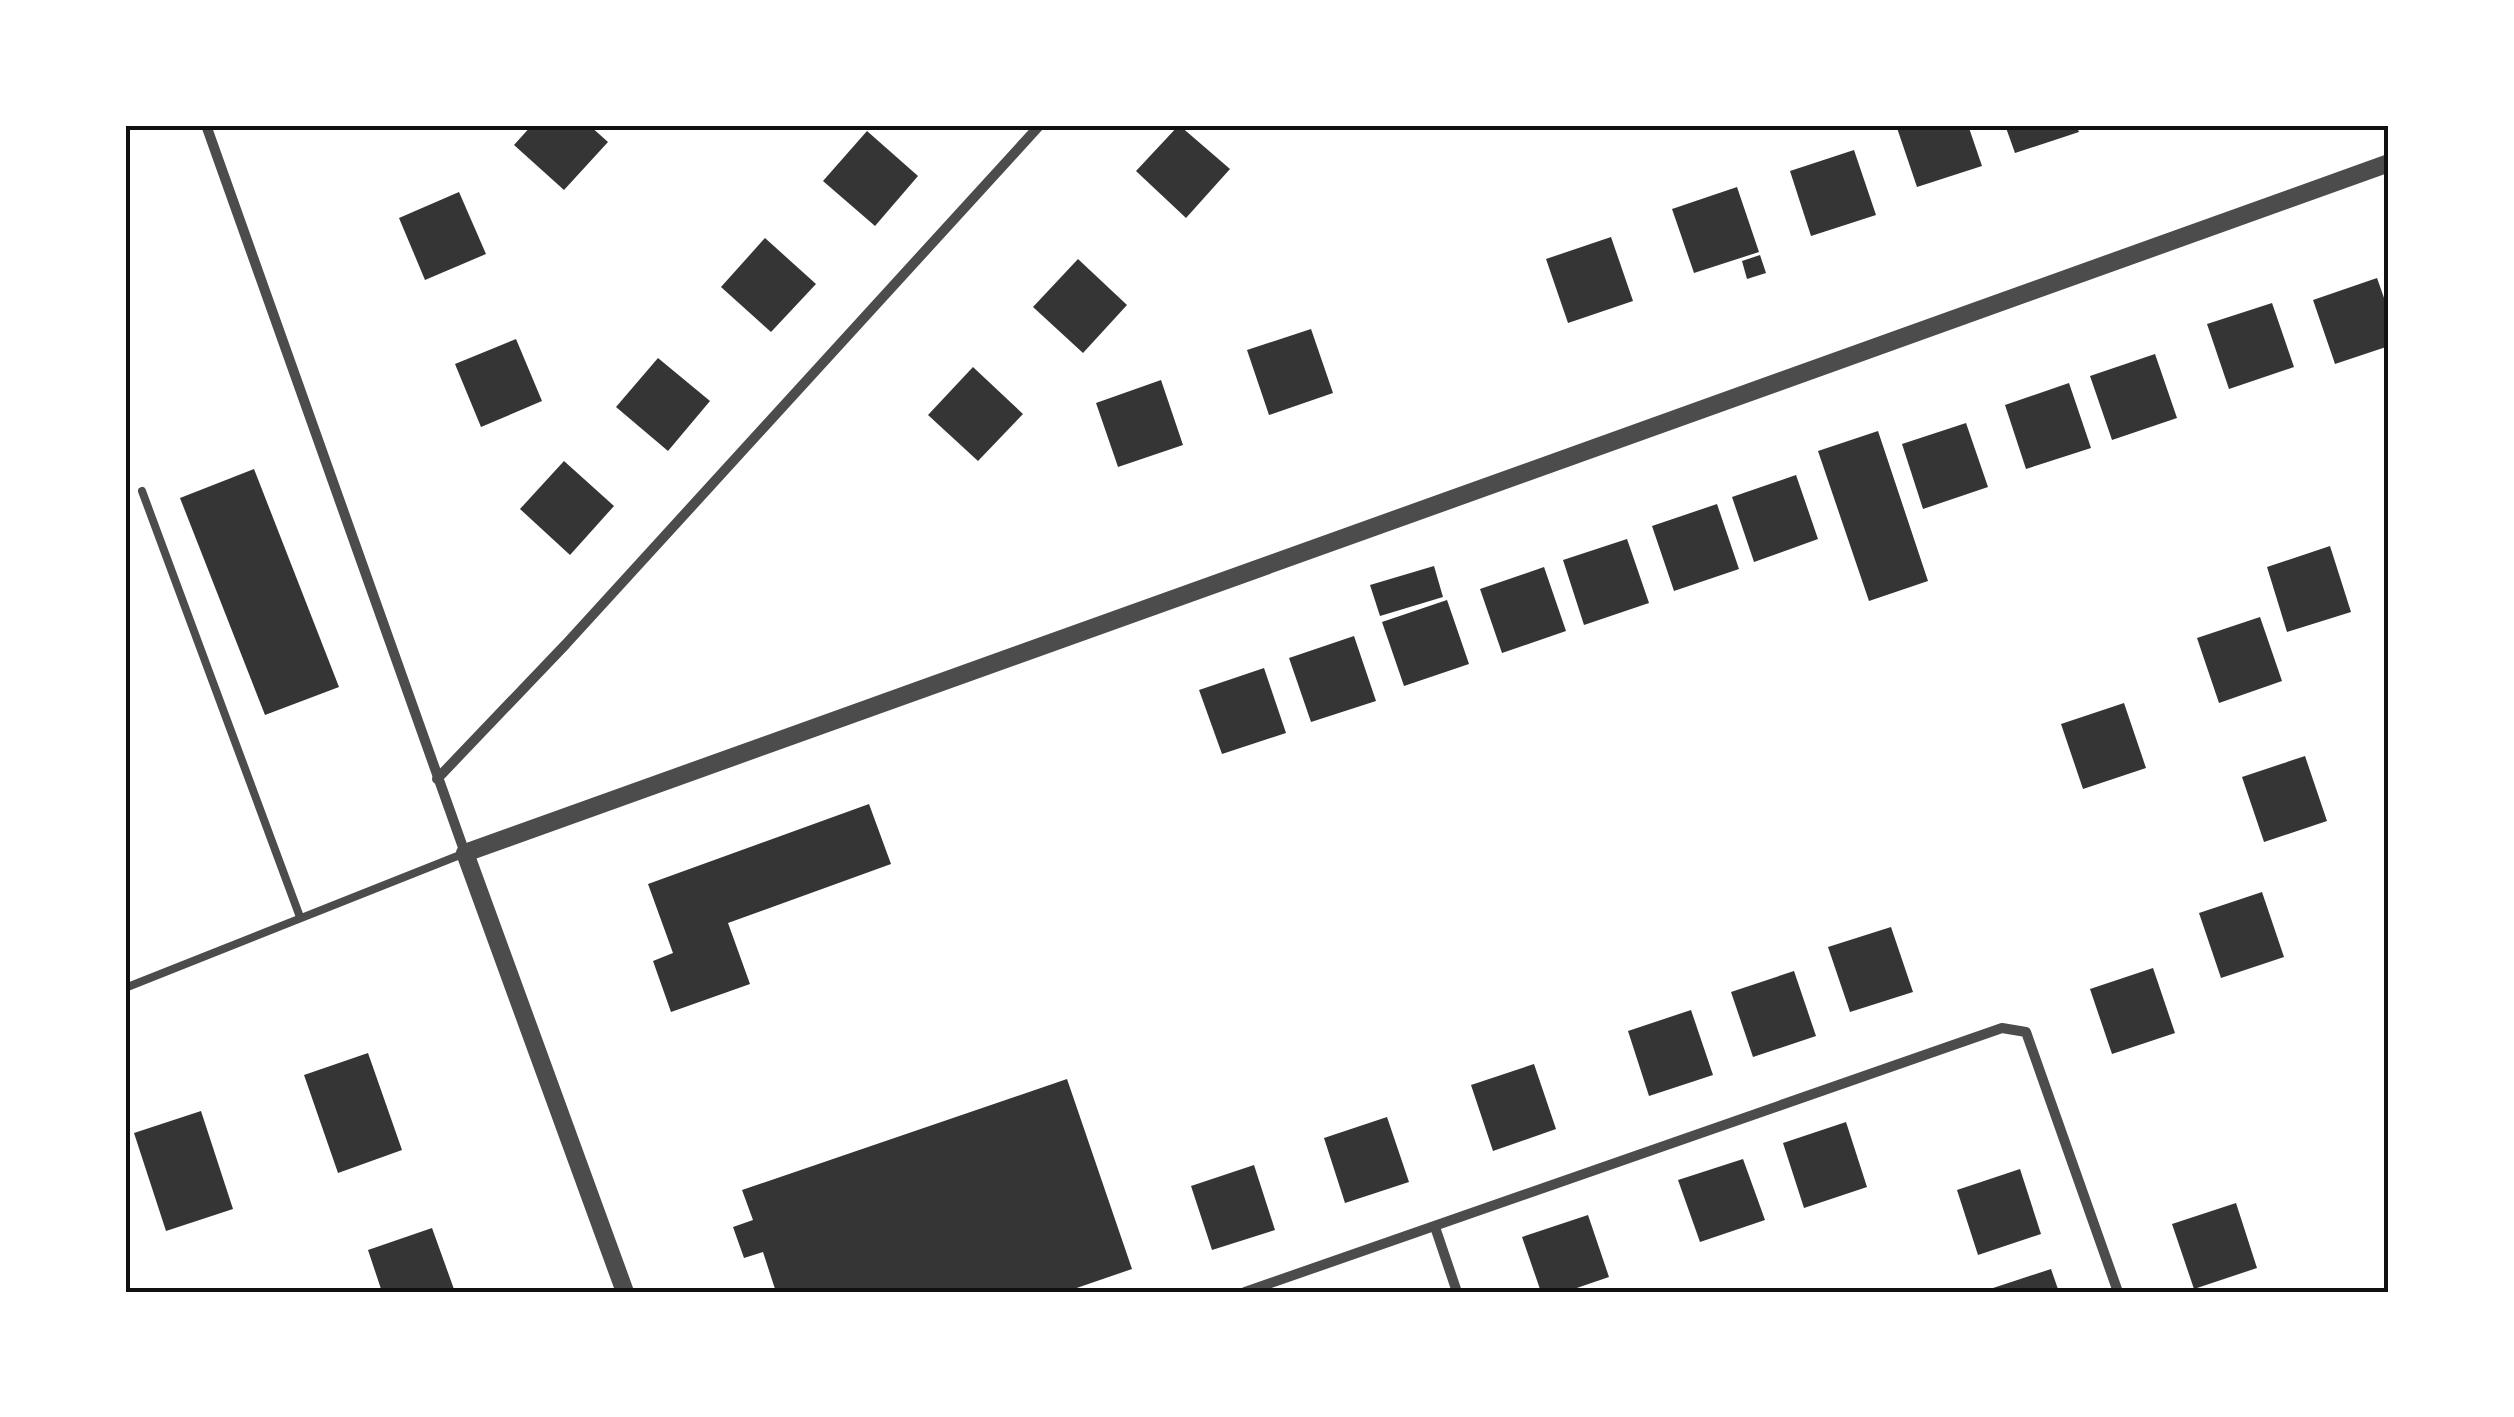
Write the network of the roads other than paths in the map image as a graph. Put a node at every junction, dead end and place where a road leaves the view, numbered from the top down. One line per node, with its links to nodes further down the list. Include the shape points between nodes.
1 (206, 125): 5 (street)
2 (1040, 125): 5 (street)
3 (2389, 162): 6 (street)
4 (142, 491): 7 (lane)
5 (437, 780): 6 (street)
6 (465, 853): 7 (lane); 10 (street)
7 (300, 916): 8 (lane)
8 (125, 988)
9 (1435, 1227): 11 (street); 12 (street); 13 (street, via 2002,1028 2026,1032)
10 (626, 1292)
11 (1245, 1292)
12 (1457, 1292)
13 (2118, 1292)

